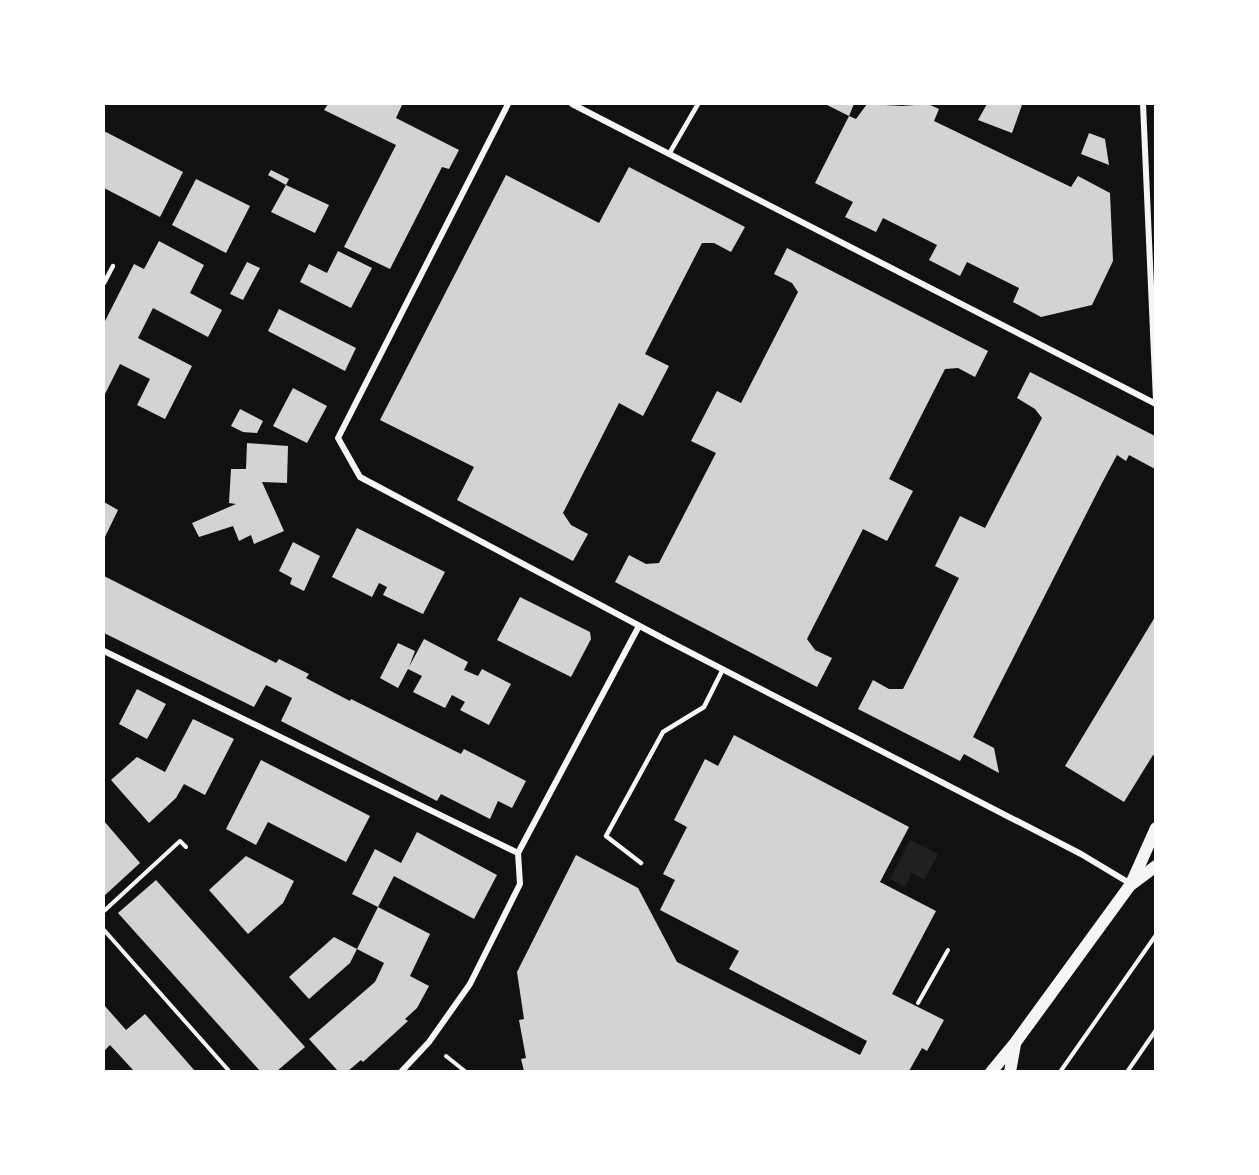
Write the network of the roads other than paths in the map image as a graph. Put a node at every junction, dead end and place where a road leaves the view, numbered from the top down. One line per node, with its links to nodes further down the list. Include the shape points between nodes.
1 (508, 104): 10 (street, via 338,438 360,477)
2 (572, 104): 5 (street)
3 (698, 104): 5 (lane)
4 (1143, 104): 8 (street)
5 (669, 154): 9 (street)
6 (113, 266): 7 (lane)
7 (104, 283)
8 (1154, 307): 9 (street)
9 (1155, 402)
10 (639, 626): 12 (street); 14 (street)
11 (104, 651): 14 (street)
12 (723, 669): 15 (lane, via 704,707 663,732 606,836); 17 (street, via 1081,854)
13 (1155, 828): 17 (main road)
14 (518, 853): 19 (street, via 520,884 470,984 429,1042)
15 (641, 863)
16 (1155, 866): 17 (main road)
17 (1131, 884): 18 (main road)
18 (1015, 1043): 20 (main road); 21 (main road)
19 (402, 1071)
20 (991, 1071)
21 (1010, 1071)

